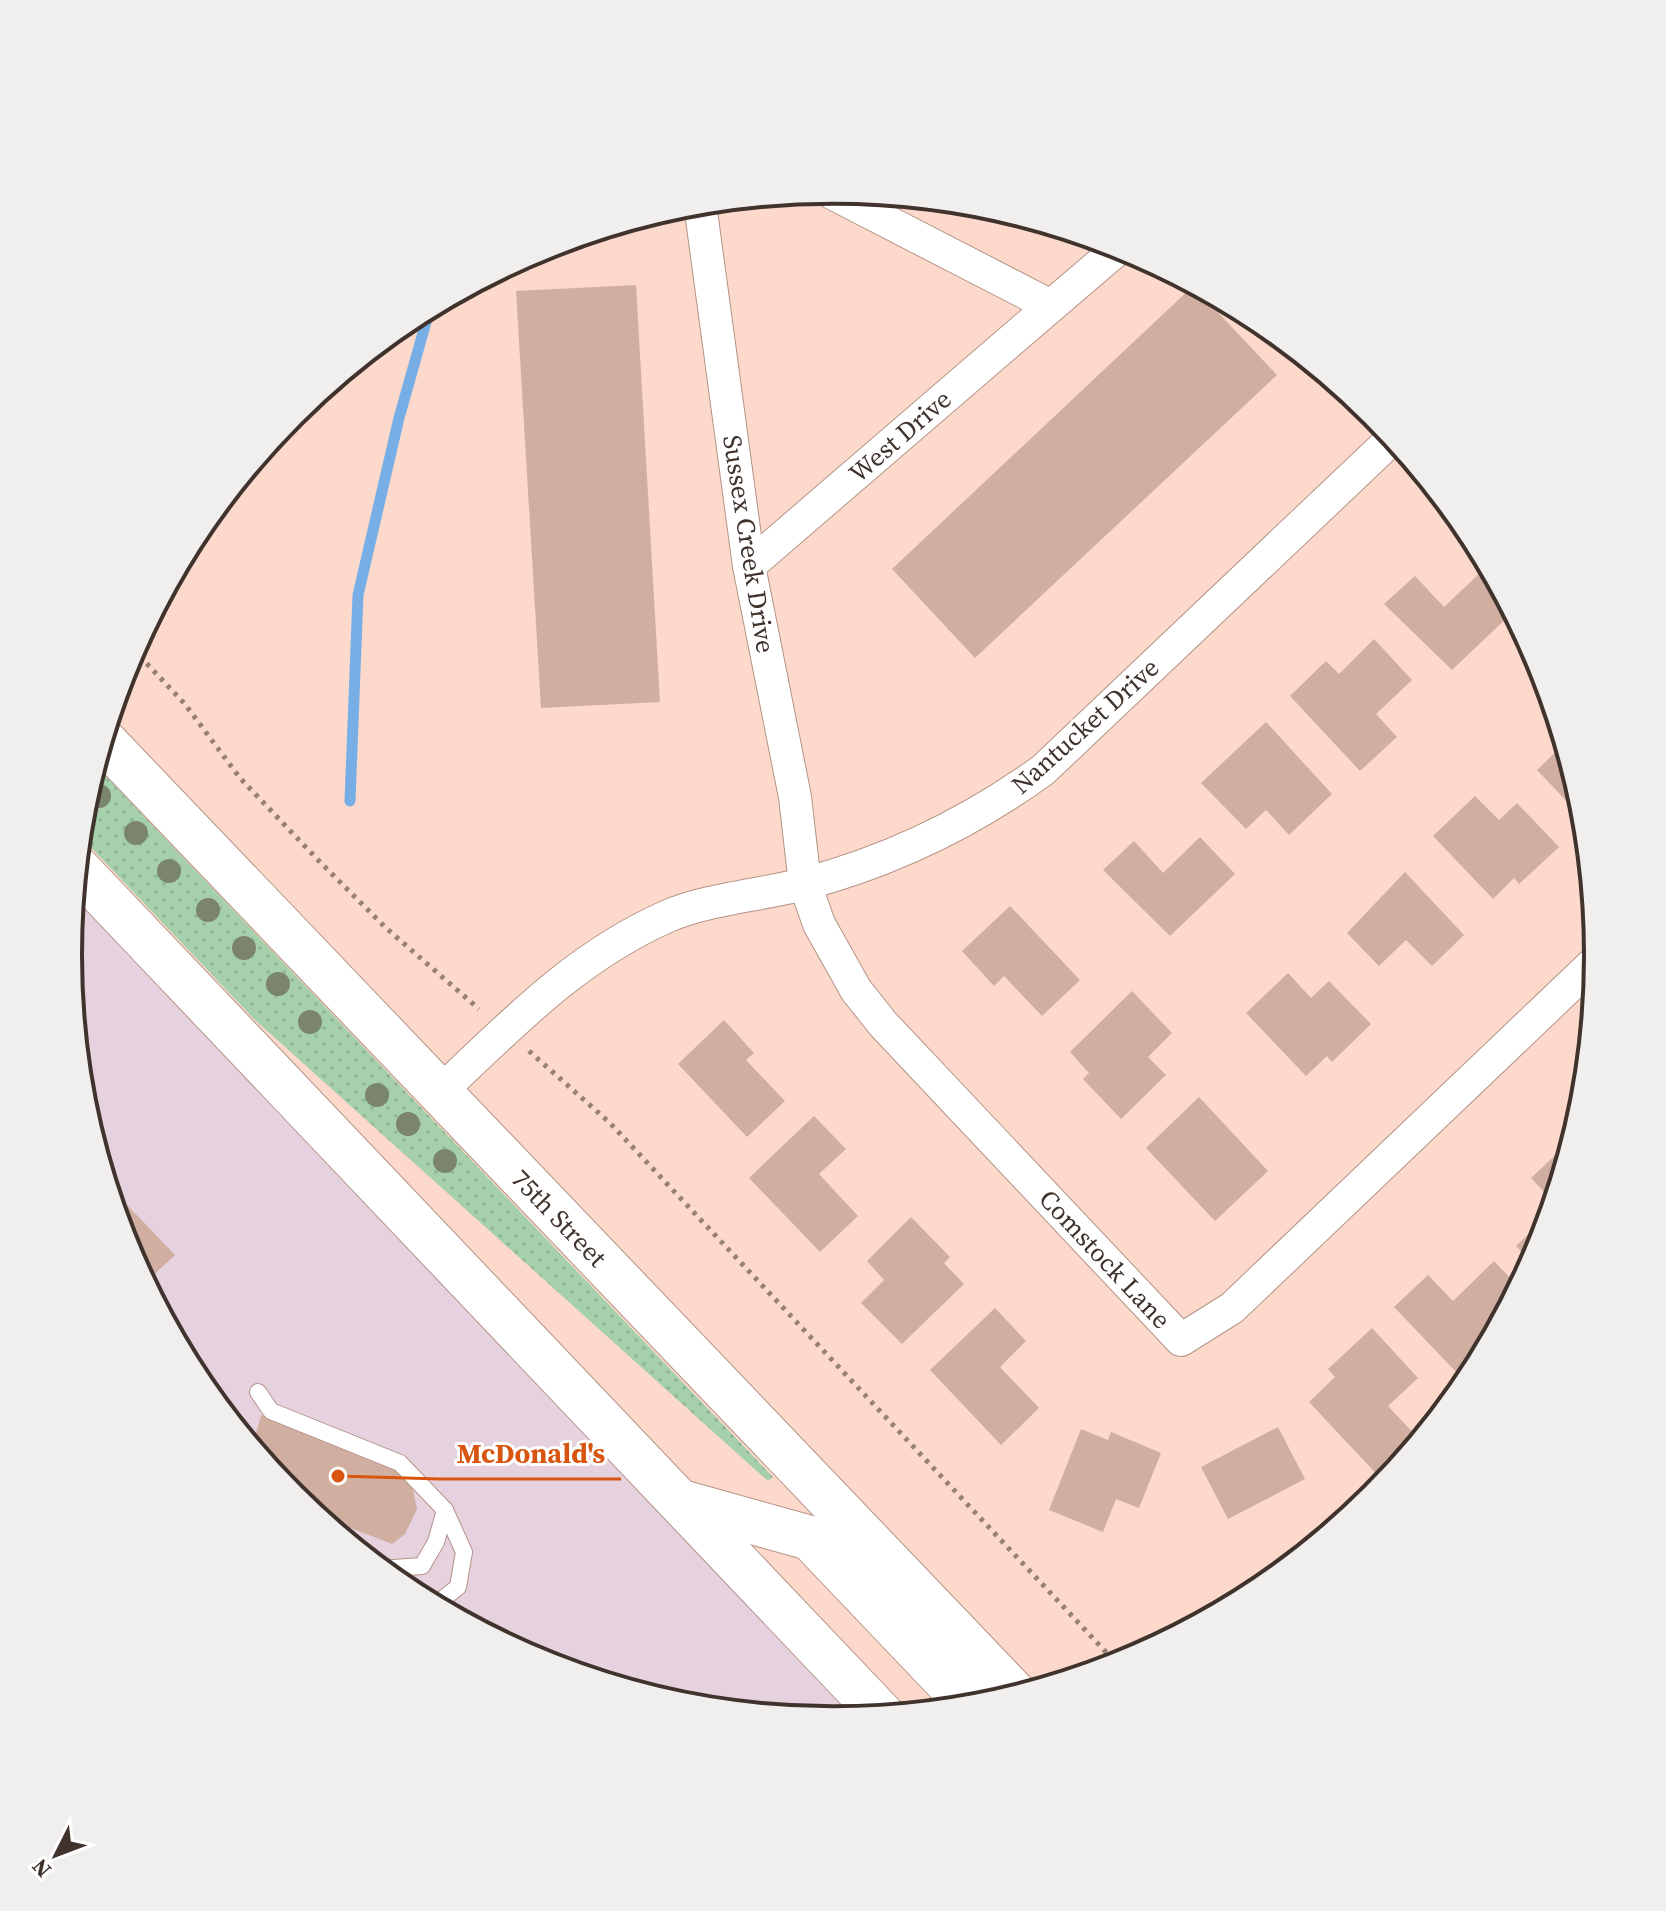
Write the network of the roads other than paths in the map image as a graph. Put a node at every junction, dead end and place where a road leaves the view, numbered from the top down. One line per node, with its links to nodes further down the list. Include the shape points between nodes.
1 (855, 205): 4 (street)
2 (702, 216): 6 (street, Sussex Creek Drive)
3 (1108, 257): 4 (street, West Drive)
4 (1051, 306): 6 (street, West Drive)
5 (1385, 446): 9 (street, Nantucket Drive, via 1043,770 947,832)
6 (749, 566): 9 (street, Sussex Creek Drive, via 795,797)
7 (112, 749): 11 (main road, 75th Street)
8 (86, 878): 13 (main road)
9 (805, 884): 10 (street, Comstock Lane, via 819,924 856,990 883,1024 1181,1340 1232,1308); 11 (street, Nantucket Drive, via 671,914 618,941 566,975)
10 (1583, 973)
11 (439, 1093): 17 (main road, 75th Street)
12 (258, 1392): 14 (lane, via 271,1411 400,1463)
13 (681, 1502): 18 (main road, via 810,1538); 19 (main road)
14 (445, 1510): 15 (lane, via 422,1566); 16 (lane, via 464,1552 458,1587)
15 (402, 1570)
16 (444, 1598)
17 (1007, 1686)
18 (960, 1695)
19 (873, 1705)

